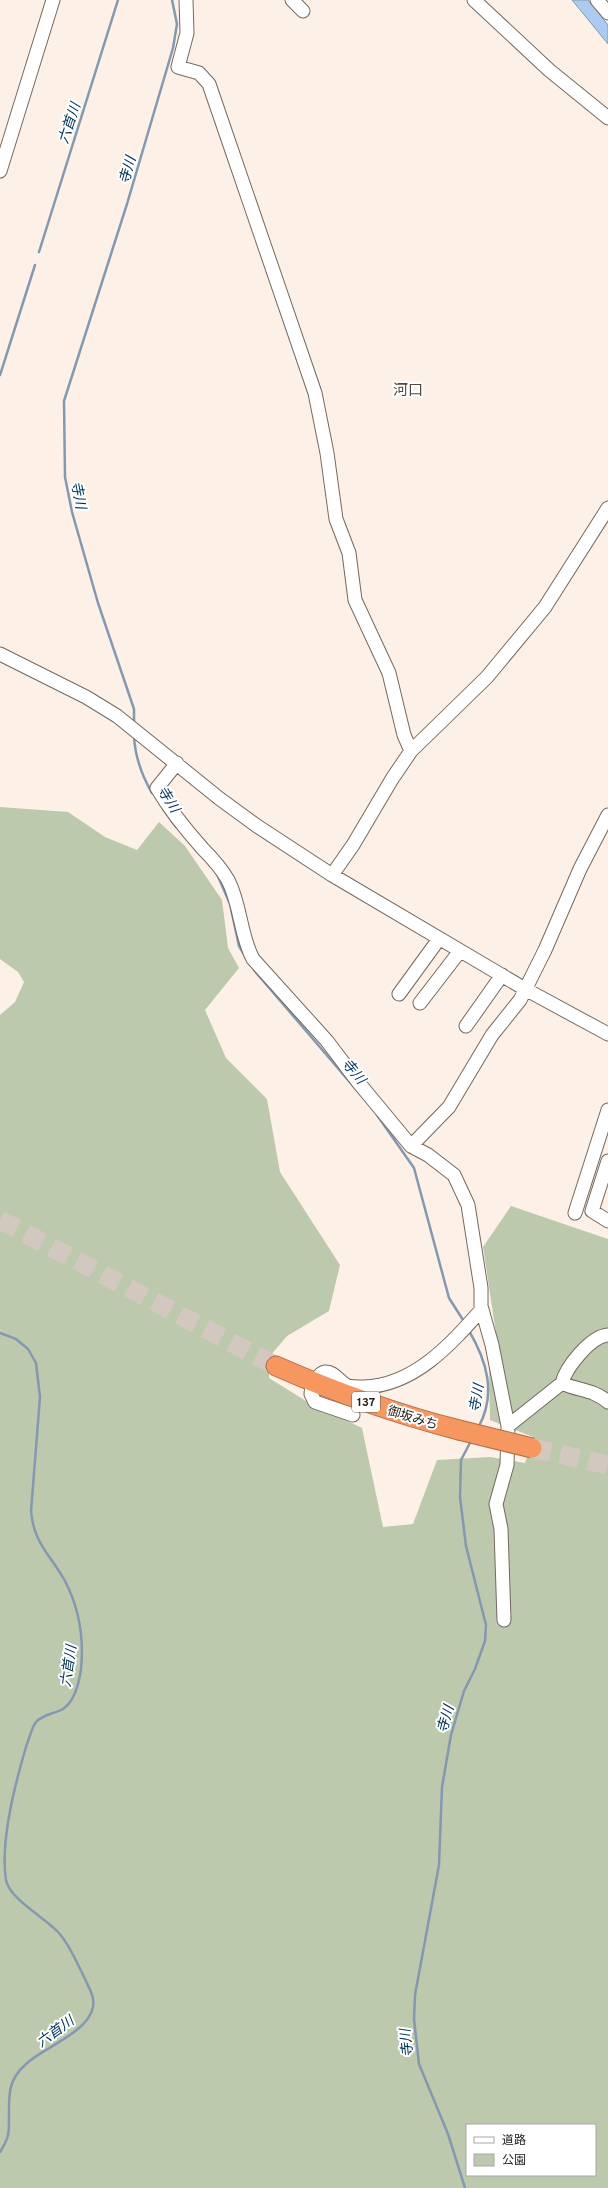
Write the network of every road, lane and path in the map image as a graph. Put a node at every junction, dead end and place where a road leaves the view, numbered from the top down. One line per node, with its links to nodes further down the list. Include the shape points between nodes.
1 (53, 0): 9 (street)
2 (186, 0): 12 (street, via 187,33 178,67 199,73 209,84 292,323 315,392 336,519 349,553 355,600 389,673 404,735)
3 (292, 0): 6 (street)
4 (474, 0): 8 (street, via 549,70)
5 (597, 0): 7 (street)
6 (304, 11)
7 (608, 13)
8 (608, 118)
9 (0, 171)
10 (608, 508): 12 (street, via 545,607 468,696)
11 (0, 654): 13 (street, via 86,697 135,729)
12 (411, 751): 15 (street)
13 (176, 763): 15 (street, via 255,825); 26 (street, via 157,788 171,811 214,859 228,881 247,948 253,959 327,1041)
14 (608, 815): 19 (street)
15 (332, 875): 16 (street)
16 (439, 939): 17 (street); 20 (street)
17 (460, 951): 18 (street); 21 (street)
18 (502, 976): 19 (street); 22 (street)
19 (524, 989): 23 (street); 26 (street, via 520,1000 492,1035 449,1107)
20 (399, 994)
21 (420, 1003)
22 (466, 1026)
23 (608, 1034)
24 (608, 1110): 25 (street)
25 (601, 1132): 27 (street); 29 (street)
26 (411, 1146): 31 (street, via 428,1155 454,1175 468,1205)
27 (608, 1148)
28 (608, 1161): 30 (street, via 592,1211)
29 (575, 1213)
30 (608, 1221)
31 (482, 1309): 34 (street, via 447,1348 394,1382 364,1387 348,1386 330,1372 324,1372); 38 (street)
32 (608, 1335): 35 (street, via 586,1347 570,1366)
33 (276, 1366): 34 (highway, 御坂みち / 137)
34 (314, 1383): 37 (street, via 311,1394 315,1402); 39 (highway, 御坂みち / 137, bridge, via 421,1420)
35 (562, 1383): 36 (street, via 586,1390); 38 (street)
36 (608, 1402)
37 (353, 1415)
38 (508, 1426): 40 (street, via 507,1465 496,1504 501,1529)
39 (532, 1448)
40 (504, 1620)

